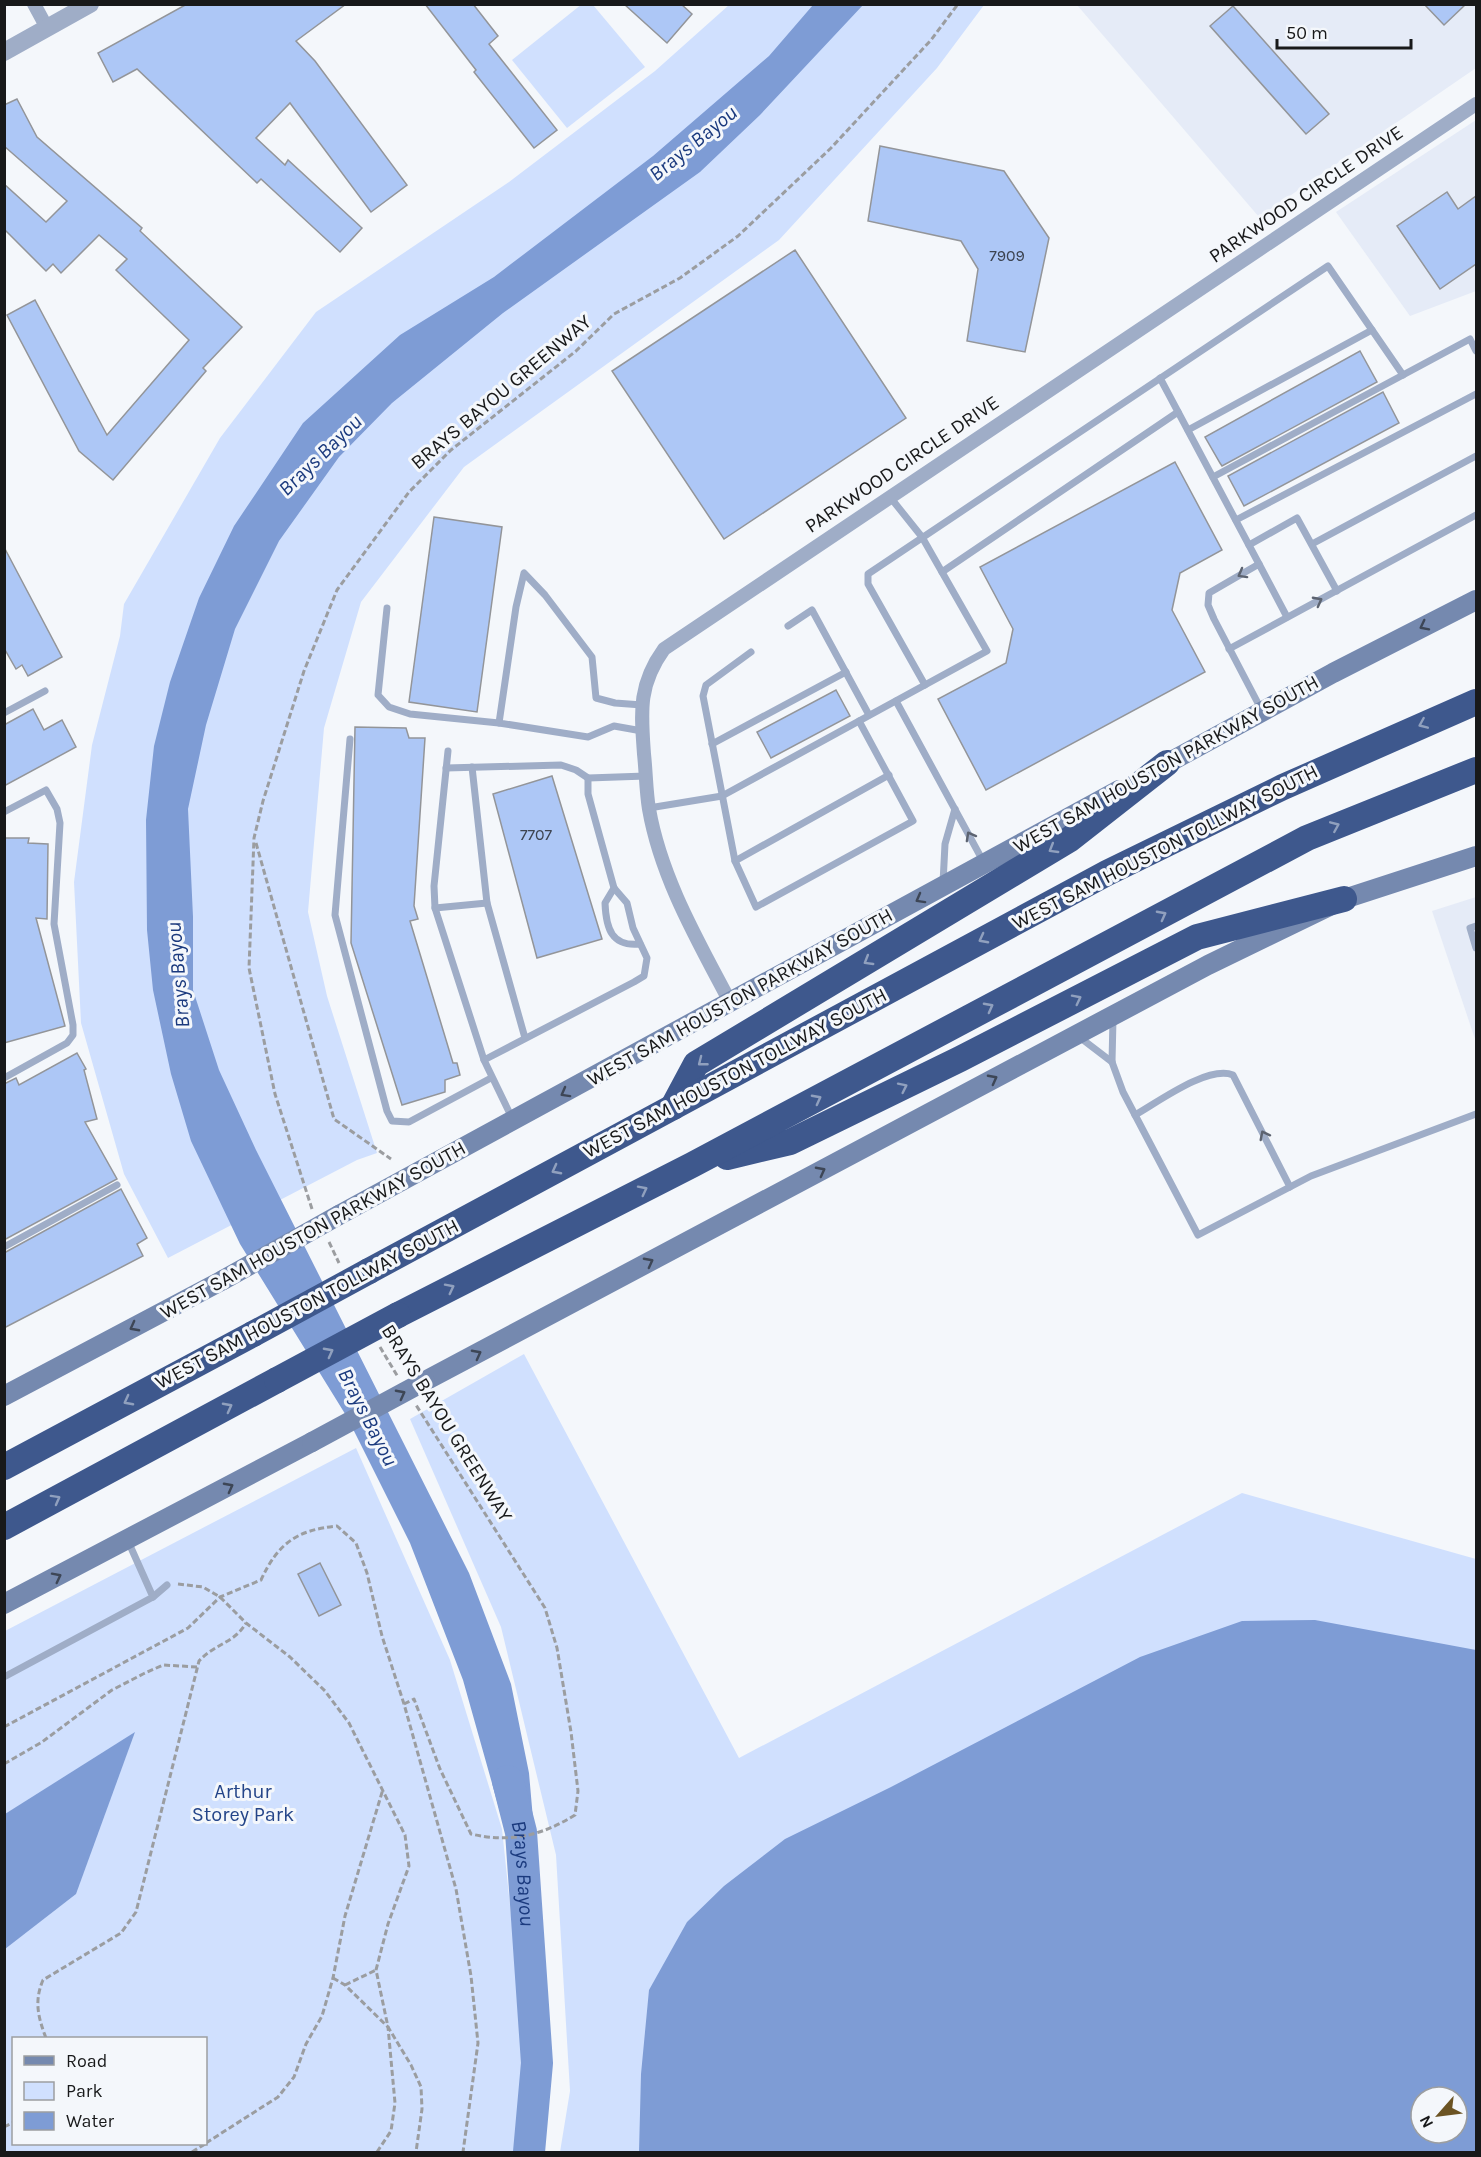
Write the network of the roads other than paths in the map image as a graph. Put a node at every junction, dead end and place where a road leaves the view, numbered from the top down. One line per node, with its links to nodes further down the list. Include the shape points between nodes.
1 (34, 4): 3 (street)
2 (90, 4): 3 (street)
3 (47, 28): 4 (street)
4 (4, 52)
5 (1476, 104): 15 (street, PARKWOOD CIRCLE DRIVE)
6 (1372, 330): 8 (lane); 9 (lane, via 1328,266); 12 (lane)
7 (1476, 351): 8 (lane, via 1470,339)
8 (1403, 375): 14 (lane)
9 (1160, 378): 11 (lane); 18 (lane)
10 (1476, 394): 17 (lane)
11 (1178, 412): 12 (lane); 22 (lane)
12 (1188, 430): 14 (lane)
13 (1476, 456): 20 (lane)
14 (1212, 477): 17 (lane)
15 (889, 496): 18 (lane); 35 (street, PARKWOOD CIRCLE DRIVE, via 664,649 644,685)
16 (1476, 515): 23 (lane)
17 (1236, 520): 19 (lane)
18 (922, 537): 22 (lane); 31 (lane, via 868,574 868,584)
19 (1249, 544): 20 (lane, via 1298,518); 21 (lane)
20 (1312, 544): 23 (lane)
21 (1259, 564): 26 (lane); 28 (lane, one-way to 28, via 1209,593 1208,605)
22 (942, 572): 31 (lane, via 987,651)
23 (1337, 591): 26 (lane, one-way to 23)
24 (1476, 600): 36 (main road, WEST SAM HOUSTON PARKWAY SOUTH, one-way to 36)
25 (387, 608): 40 (lane, via 378,695 389,708 410,714)
26 (1287, 617): 28 (lane)
27 (788, 626): 30 (lane, via 812,610)
28 (1229, 649): 36 (lane)
29 (751, 652): 43 (lane, via 706,685 703,696)
30 (846, 672): 38 (lane); 43 (lane)
31 (925, 685): 33 (lane)
32 (45, 691): 37 (lane)
33 (896, 700): 38 (lane); 54 (lane)
34 (1476, 702): 75 (highway, WEST SAM HOUSTON TOLLWAY SOUTH, one-way to 75, via 1312,773 1166,843)
35 (642, 705): 40 (lane, via 615,704 596,698 592,657 524,573); 41 (street, PARKWOOD CIRCLE DRIVE)
36 (1262, 711): 45 (main road, WEST SAM HOUSTON PARKWAY SOUTH)
37 (4, 713)
38 (869, 715): 39 (lane)
39 (859, 721): 49 (lane); 52 (lane)
40 (499, 723): 41 (lane, via 588,736 614,726)
41 (642, 731): 50 (street, PARKWOOD CIRCLE DRIVE)
42 (350, 739): 74 (lane, via 335,915 387,1111 392,1121 409,1122)
43 (712, 744): 52 (lane)
44 (448, 751): 47 (lane)
45 (1167, 764): 58 (main road, WEST SAM HOUSTON PARKWAY SOUTH); 75 (highway, one-way to 75, via 1070,838 696,1064)
46 (472, 767): 47 (lane); 51 (lane, via 561,765); 62 (lane)
47 (446, 768): 63 (lane)
48 (1476, 771): 79 (highway, one-way to 48, via 1307,838)
49 (889, 775): 57 (lane); 57 (lane, via 913,821 756,907)
50 (646, 776): 51 (lane); 53 (street, PARKWOOD CIRCLE DRIVE)
51 (588, 778): 60 (lane, via 588,794)
52 (722, 796): 53 (lane); 57 (lane)
53 (649, 808): 67 (street, PARKWOOD CIRCLE DRIVE, via 668,876)
54 (955, 809): 58 (lane, one-way to 54); 59 (lane, via 945,844)
55 (4, 812): 73 (lane, via 46,790 57,809 60,823 54,924 73,1025 73,1035 67,1043)
56 (1476, 856): 61 (main road)
57 (735, 861)
58 (984, 863): 59 (main road, WEST SAM HOUSTON PARKWAY SOUTH)
59 (943, 886): 67 (main road, WEST SAM HOUSTON PARKWAY SOUTH, one-way to 67)
60 (614, 888): 65 (lane, via 627,903); 65 (lane, via 605,903 612,933 626,946)
61 (1344, 899): 68 (main road); 79 (highway, one-way to 61, via 790,1142 1197,937)
62 (487, 903): 63 (lane); 70 (lane)
63 (435, 908): 71 (lane)
64 (1476, 926): 66 (lane, via 1470,928)
65 (640, 944): 70 (lane, via 647,958 644,976)
66 (1476, 948)
67 (730, 1002): 78 (main road, WEST SAM HOUSTON PARKWAY SOUTH, one-way to 78)
68 (1113, 1015): 69 (main road); 72 (lane)
69 (1076, 1035): 72 (lane); 86 (main road, one-way to 69, bridge)
70 (525, 1038): 71 (lane)
71 (484, 1060): 74 (lane)
72 (1112, 1062): 77 (lane)
73 (4, 1078)
74 (491, 1078): 78 (lane)
75 (673, 1107): 84 (highway, WEST SAM HOUSTON TOLLWAY SOUTH, one-way to 84, bridge)
76 (1476, 1114): 81 (lane)
77 (1135, 1115): 81 (lane, one-way to 77, via 1233,1075 1209,1074); 81 (lane, via 1198,1234)
78 (513, 1121): 83 (main road, WEST SAM HOUSTON PARKWAY SOUTH, one-way to 83, bridge)
79 (692, 1166): 85 (highway, one-way to 79, bridge, via 398,1315)
80 (117, 1185): 82 (lane)
81 (1290, 1187)
82 (4, 1247)
83 (4, 1396)
84 (4, 1467)
85 (4, 1527)
86 (128, 1541): 88 (lane); 89 (main road, one-way to 86)
87 (167, 1586): 88 (lane)
88 (153, 1597): 90 (lane)
89 (4, 1604)
90 (4, 1677)

